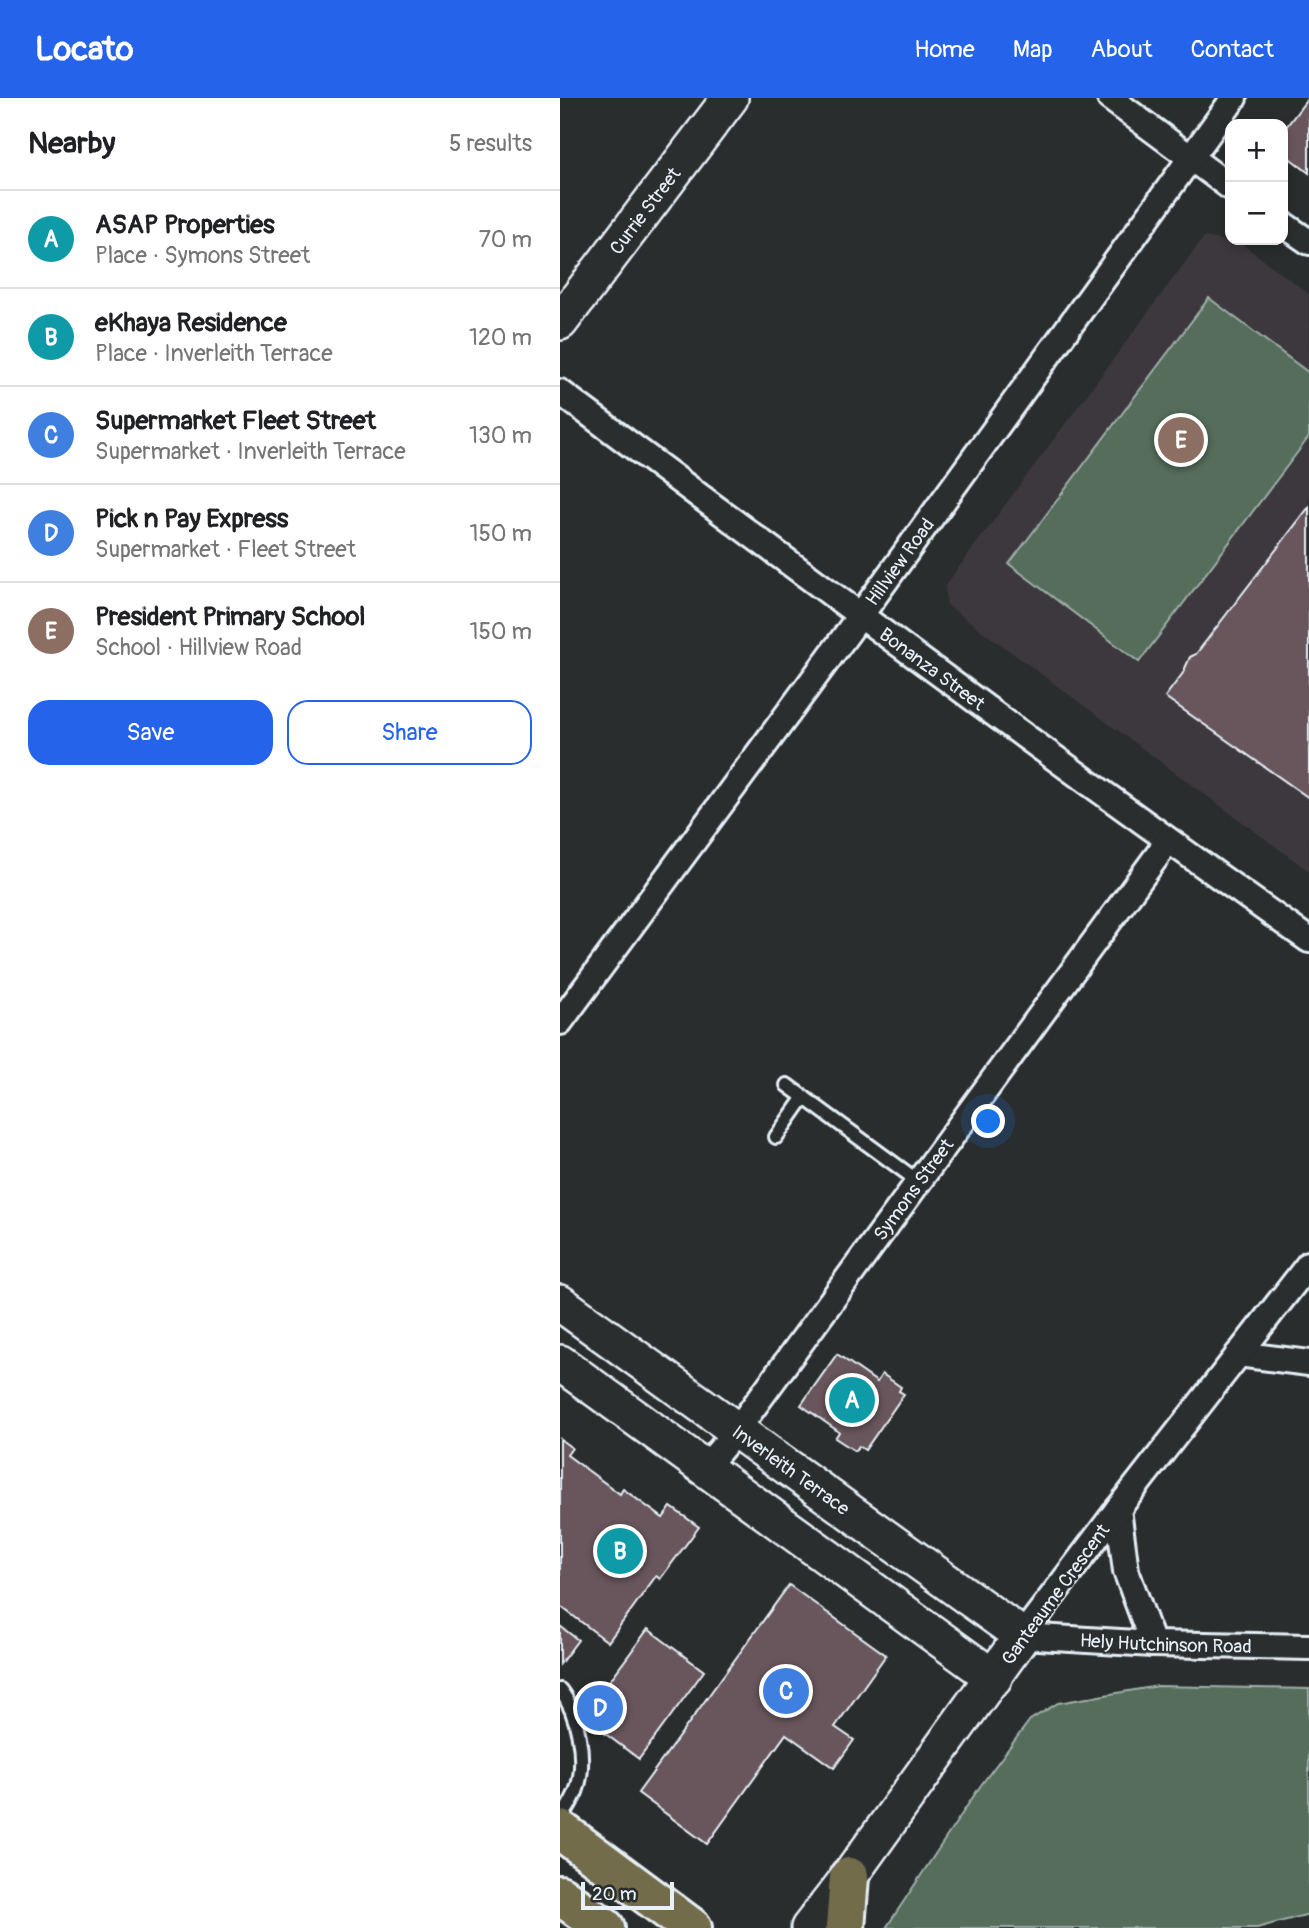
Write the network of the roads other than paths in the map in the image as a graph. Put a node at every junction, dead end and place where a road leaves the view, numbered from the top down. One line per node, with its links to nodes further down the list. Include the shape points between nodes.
1 (730, 98): 8 (street, Currie Street)
2 (1110, 98): 4 (street)
3 (1234, 98): 4 (street, Hillview Road)
4 (1190, 159): 5 (street); 10 (street, Hillview Road)
5 (1225, 184)
6 (1288, 227): 7 (street)
7 (1309, 242)
8 (560, 322)
9 (560, 392): 10 (street, Bonanza Street)
10 (860, 616): 11 (street, Bonanza Street); 13 (street, Hillview Road)
11 (1168, 841): 12 (street, Bonanza Street); 17 (street, Symons Street)
12 (1309, 940)
13 (560, 1022)
14 (787, 1085): 15 (lane)
15 (804, 1097): 16 (lane); 17 (lane)
16 (776, 1137)
17 (919, 1182): 23 (street, Symons Street)
18 (1309, 1265): 20 (street, Ganteaume Crescent)
19 (560, 1303): 23 (street, Inverleith Terrace)
20 (1238, 1354): 22 (street); 25 (street, Ganteaume Crescent)
21 (560, 1363): 24 (street)
22 (1309, 1363)
23 (736, 1431): 24 (street, Symons Street); 26 (street, Inverleith Terrace)
24 (705, 1468): 29 (street)
25 (1118, 1509): 26 (street, Ganteaume Crescent); 27 (street, via 1126,1571)
26 (1022, 1636): 27 (street, Hely Hutchinson Road); 29 (street, Ganteaume Crescent)
27 (1153, 1644): 28 (street, Hely Hutchinson Road)
28 (1309, 1647)
29 (994, 1678): 32 (street, Ganteaume Crescent)
30 (560, 1690): 31 (lane, via 577,1730 581,1761)
31 (564, 1838): 35 (main road)
32 (849, 1877): 36 (street, Ganteaume Crescent); 37 (main road)
33 (560, 1895): 34 (main road)
34 (606, 1928)
35 (692, 1928)
36 (809, 1928)
37 (845, 1928)

